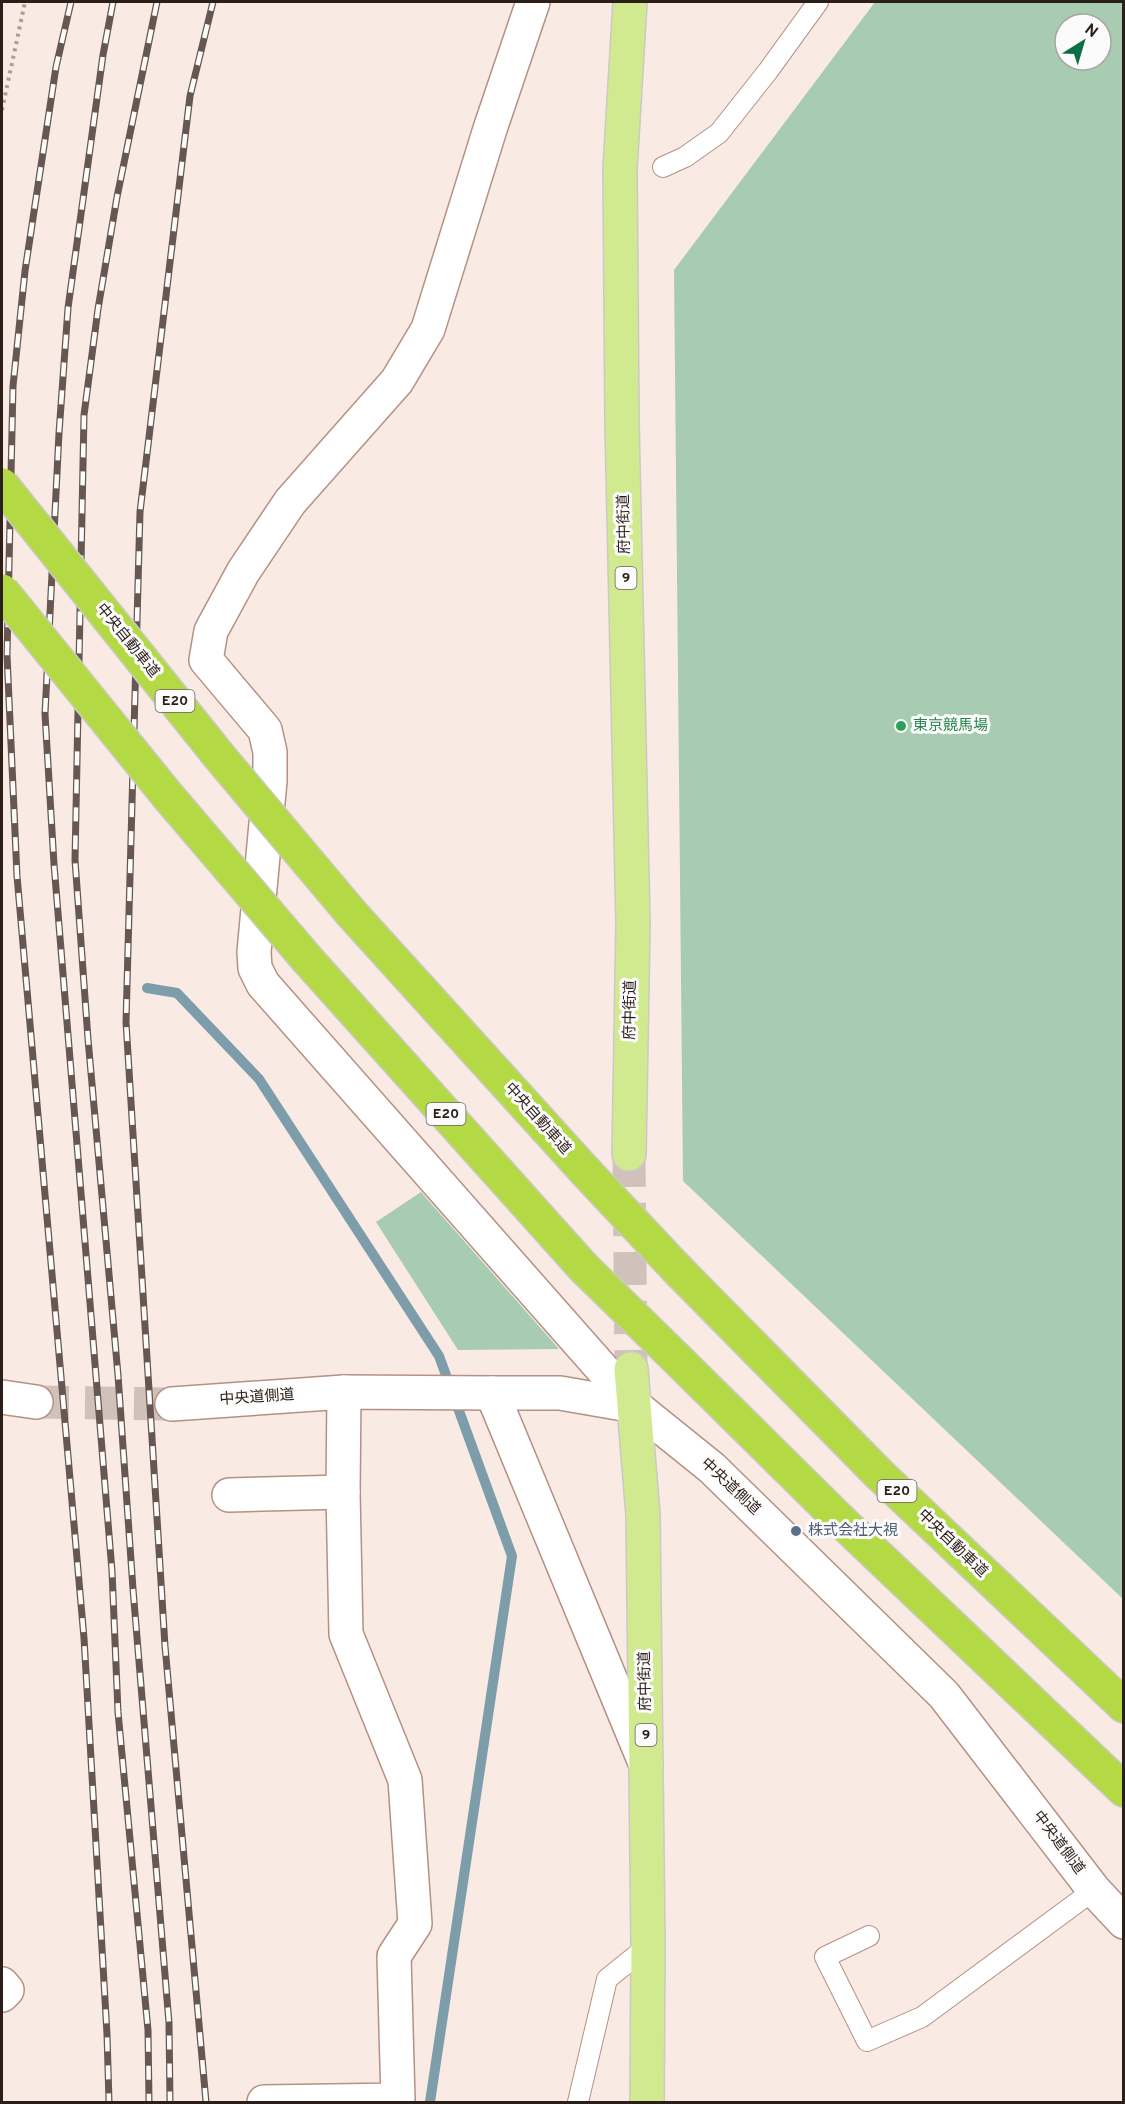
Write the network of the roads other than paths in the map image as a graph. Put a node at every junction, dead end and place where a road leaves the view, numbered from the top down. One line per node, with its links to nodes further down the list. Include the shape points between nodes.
1 (533, 2): 14 (street, via 428,329 397,381 290,502 243,572 212,631 206,660 266,730 270,752 254,952 255,968 263,984)
2 (630, 2): 7 (main road, 府中街道 / 9, via 620,170 633,924)
3 (818, 2): 4 (lane, via 720,133)
4 (663, 167)
5 (2, 485): 17 (highway, 中央自動車道 / E20, bridge, via 219,756 352,914 585,1171 879,1474)
6 (2, 591): 19 (highway, E20, bridge, via 307,959 584,1268 837,1517)
7 (629, 1154)
8 (631, 1369): 14 (main road, 府中街道 / 9)
9 (344, 1392): 10 (street, 中央道側道); 13 (street, 中央道側道); 15 (street)
10 (492, 1393): 14 (street, 中央道側道, via 560,1393); 18 (street)
11 (2, 1397): 12 (street)
12 (36, 1402)
13 (172, 1404)
14 (635, 1406): 18 (main road, 府中街道 / 9, via 643,1515); 20 (street, 中央道側道, via 712,1468 944,1695)
15 (343, 1492): 16 (street); 26 (street, via 346,1634 405,1780 415,1924 394,1956 398,2100)
16 (229, 1495)
17 (1124, 1706)
18 (647, 1766): 23 (main road, 府中街道 / 9)
19 (1124, 1790)
20 (1094, 1890): 21 (street, 中央道側道); 22 (lane, via 922,2017 867,2041 825,1958)
21 (1124, 1922)
22 (869, 1936)
23 (648, 1946): 27 (lane, via 608,1979); 28 (main road, 府中街道 / 9)
24 (2, 1984): 25 (street, via 7,1990)
25 (2, 1995)
26 (264, 2103)
27 (578, 2103)
28 (647, 2103)

